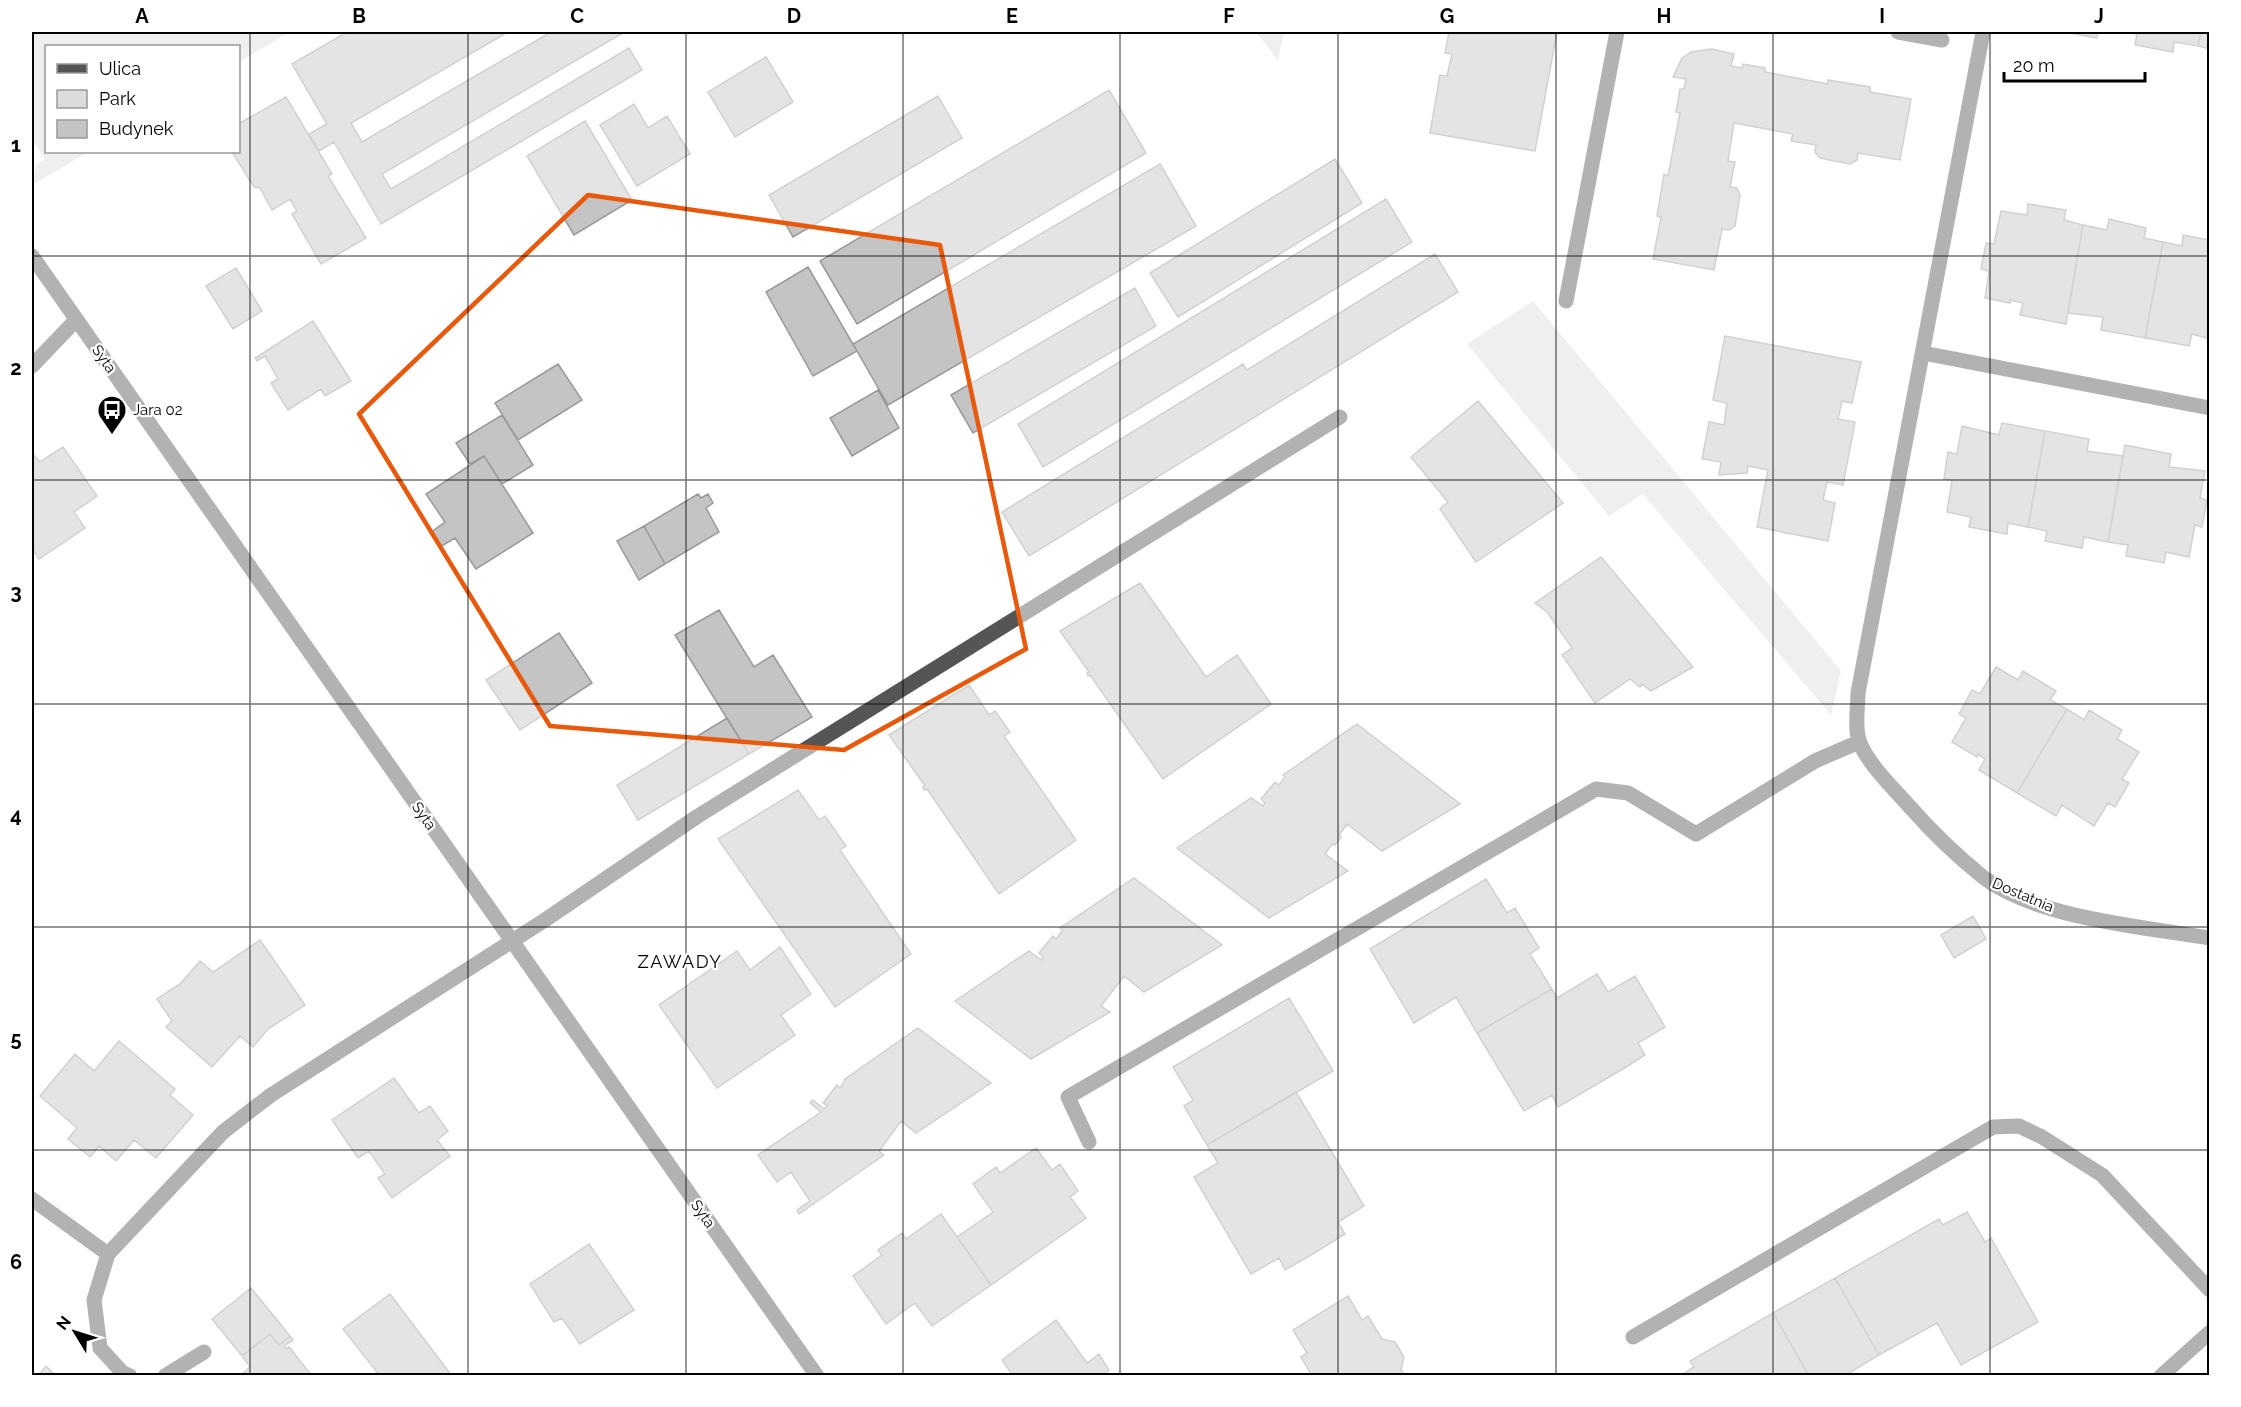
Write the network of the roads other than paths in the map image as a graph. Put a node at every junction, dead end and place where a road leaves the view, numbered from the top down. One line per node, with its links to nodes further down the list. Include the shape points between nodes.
1 (1617, 32): 6 (street)
2 (1898, 32): 4 (street)
3 (1983, 32): 8 (street)
4 (1942, 40)
5 (32, 258): 7 (street, Syta)
6 (1566, 301)
7 (76, 320): 9 (street); 14 (street, Syta)
8 (1923, 353): 10 (street); 12 (street, via 1858,693)
9 (32, 366)
10 (2210, 408)
11 (1340, 417): 14 (street, via 698,816)
12 (1859, 742): 13 (street, Dostatnia, via 1878,772 1925,824 1984,878 2048,909); 15 (street, via 1815,761 1696,834 1628,793 1596,789 1068,1097)
13 (2210, 938)
14 (512, 941): 17 (street, via 263,1101 223,1132); 24 (street, Syta)
15 (1089, 1142)
16 (32, 1199): 17 (street)
17 (108, 1254): 22 (street, via 94,1300 100,1347)
18 (2210, 1290): 20 (street, via 2102,1175 2019,1126 1993,1127)
19 (2210, 1332): 25 (street)
20 (1633, 1337)
21 (204, 1352): 23 (street)
22 (130, 1376)
23 (165, 1376)
24 (817, 1376)
25 (2161, 1376)

